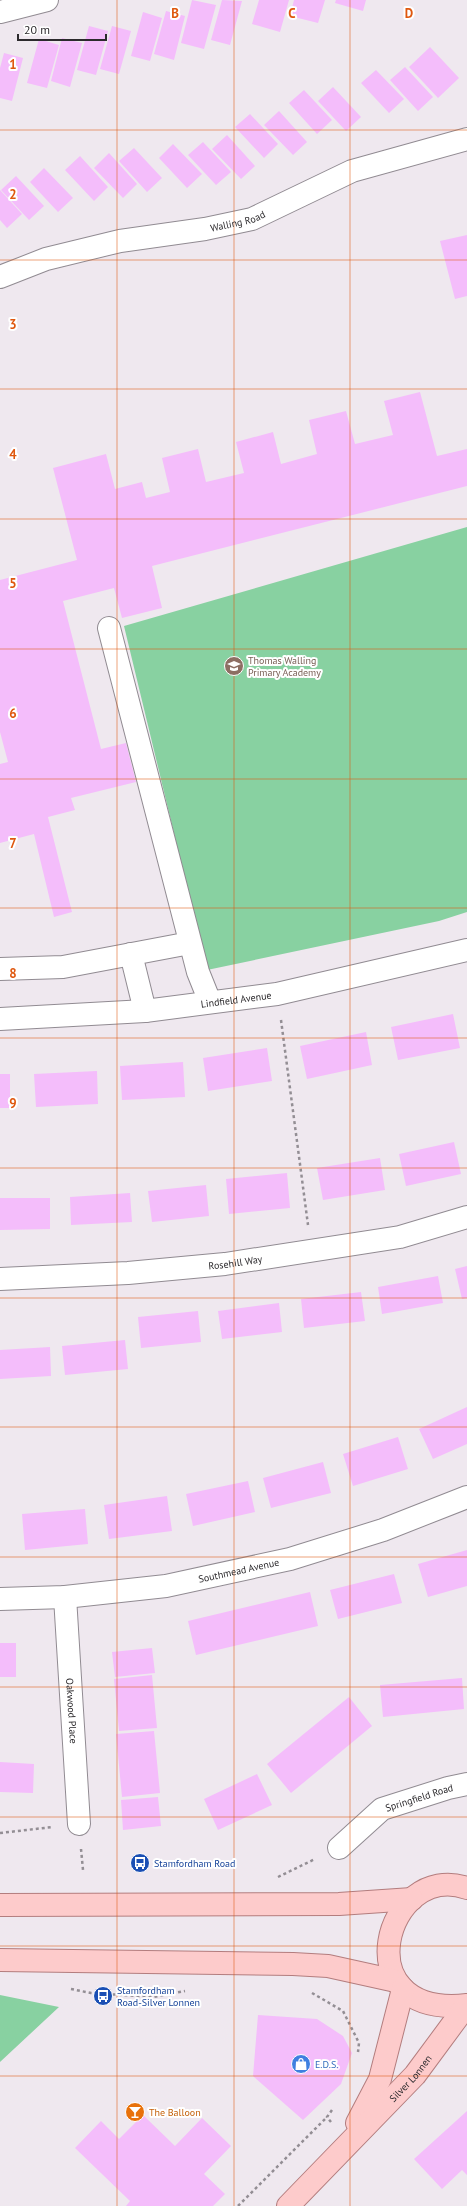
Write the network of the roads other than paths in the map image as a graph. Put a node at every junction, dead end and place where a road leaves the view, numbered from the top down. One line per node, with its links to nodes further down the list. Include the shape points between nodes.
1 (47, 0): 2 (street)
2 (0, 12)
3 (467, 139): 4 (street, Walling Road, via 352,171 252,219 205,229 120,241 46,260)
4 (0, 277)
5 (109, 628): 6 (street)
6 (190, 943): 8 (street); 10 (street)
7 (467, 950): 10 (street, Lindfield Avenue, via 277,994)
8 (131, 954): 9 (street, via 63,967); 11 (street)
9 (0, 969)
10 (210, 1002): 11 (street, Lindfield Avenue)
11 (145, 1011): 12 (street, Lindfield Avenue)
12 (0, 1019)
13 (467, 1218): 14 (street, Rosehill Way, via 400,1237 225,1264 128,1273)
14 (0, 1279)
15 (467, 1497): 16 (street, Southmead Avenue, via 383,1530 290,1559 166,1586)
16 (65, 1597): 17 (street, Southmead Avenue); 19 (street, Oakwood Place)
17 (0, 1599)
18 (467, 1784): 20 (street, Springfield Road, via 382,1809)
19 (79, 1824)
20 (340, 1848)
21 (467, 1872): 22 (main road)
22 (436, 1887): 23 (main road); 24 (main road)
23 (467, 1888)
24 (412, 1899): 25 (main road, via 310,1904); 27 (main road, via 395,1919 389,1939 390,1971)
25 (0, 1905)
26 (0, 1960): 27 (main road, via 328,1966)
27 (399, 1985): 28 (main road, via 416,1999 432,2004 449,2007); 29 (main road, Silver Lonnen, via 380,2079)
28 (467, 2006): 29 (main road, Silver Lonnen, via 415,2075)
29 (346, 2144): 30 (main road, Silver Lonnen)
30 (288, 2206)

